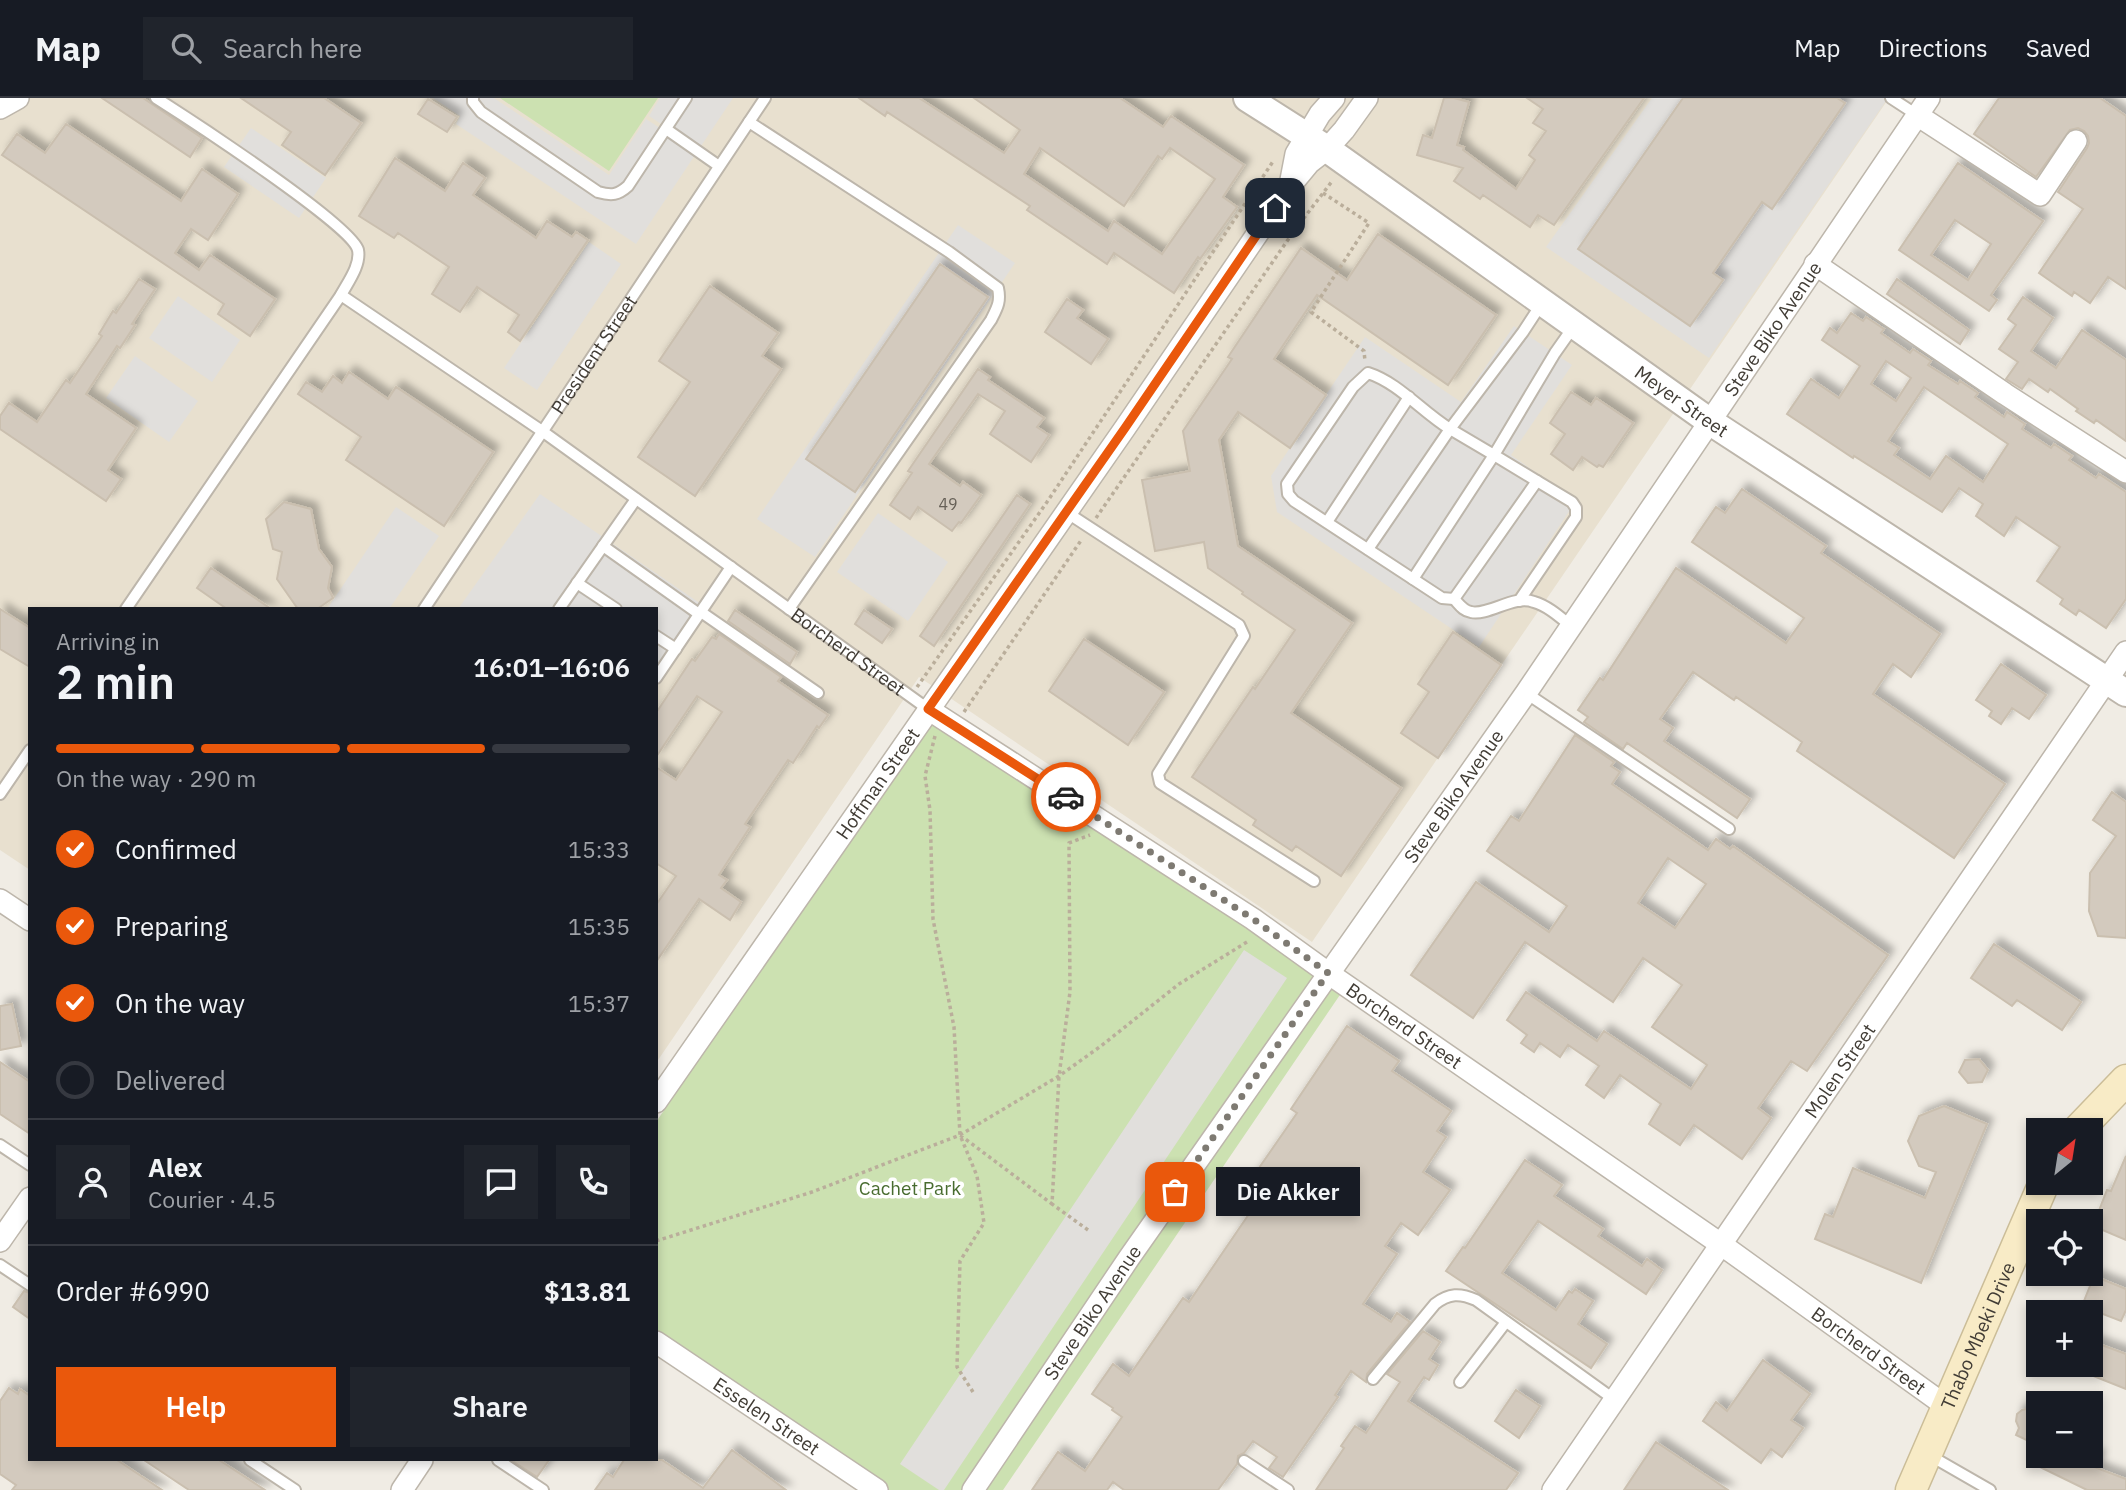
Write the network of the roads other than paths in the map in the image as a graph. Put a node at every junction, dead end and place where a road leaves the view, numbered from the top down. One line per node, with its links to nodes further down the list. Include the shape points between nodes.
1 (18, 98): 11 (street)
2 (156, 98): 18 (lane, via 351,237 358,259)
3 (473, 98): 13 (lane, via 481,112 609,195 628,186)
4 (686, 98): 13 (lane)
5 (765, 98): 12 (lane, President Street)
6 (1247, 98): 15 (street, Meyer Street)
7 (1334, 98): 15 (street, Hoffman Street, via 1320,114)
8 (1367, 98): 15 (street, Hoffman Street, via 1345,130)
9 (1891, 98): 10 (lane)
10 (1923, 106): 14 (street, via 2039,195); 17 (street, Steve Biko Avenue)
11 (0, 108)
12 (749, 122): 16 (lane, President Street); 42 (lane, via 949,252 998,288 1000,299 991,320)
13 (666, 129): 16 (lane)
14 (2076, 141)
15 (1317, 143): 19 (street, Meyer Street); 29 (street, Hoffman Street, via 1296,154 1290,186)
16 (719, 166): 24 (lane, President Street)
17 (1815, 264): 22 (street, Steve Biko Avenue); 26 (street)
18 (341, 295): 24 (lane, Borcherd Street); 38 (lane)
19 (1542, 303): 20 (street, Meyer Street); 23 (lane)
20 (1574, 326): 22 (street, Meyer Street); 25 (lane)
21 (1409, 397): 23 (lane); 30 (lane); 30 (lane, via 1368,373 1353,387 1287,484 1294,501)
22 (1709, 421): 44 (street, Steve Biko Avenue); 49 (street, Meyer Street)
23 (1450, 429): 25 (lane); 32 (lane)
24 (542, 431): 28 (lane, Borcherd Street); 39 (lane, President Street)
25 (1494, 455): 27 (lane); 34 (lane)
26 (2126, 472)
27 (1536, 481): 36 (lane); 37 (lane, via 1572,502 1576,517)
28 (636, 499): 31 (lane); 33 (lane, Borcherd Street)
29 (1066, 512): 52 (street, Hoffman Street); 56 (lane, via 1240,625 1244,636 1158,774 1160,783)
30 (1327, 522): 32 (lane)
31 (603, 547): 35 (lane); 43 (lane)
32 (1368, 549): 34 (lane)
33 (731, 568): 42 (lane, Borcherd Street); 43 (lane)
34 (1413, 579): 36 (lane, via 1442,598)
35 (577, 583): 40 (lane); 41 (lane)
36 (1454, 599): 37 (lane, via 1473,613)
37 (1519, 601): 44 (lane, via 1533,601)
38 (127, 607)
39 (425, 607)
40 (560, 607)
41 (613, 607)
42 (789, 609): 52 (lane, Borcherd Street)
43 (700, 613): 46 (lane); 50 (lane)
44 (1571, 626): 51 (street, Steve Biko Avenue)
45 (658, 637): 46 (lane)
46 (676, 649): 48 (lane)
47 (2126, 652): 49 (street, Molen Street)
48 (658, 675)
49 (2116, 686): 68 (street, Molen Street)
50 (818, 693)
51 (1526, 693): 55 (lane); 59 (street, Steve Biko Avenue)
52 (941, 717): 59 (street, Borcherd Street, via 1253,919); 61 (street, Hoffman Street)
53 (28, 754): 54 (lane)
54 (0, 794)
55 (1729, 829)
56 (1314, 881)
57 (0, 900): 58 (street)
58 (28, 919)
59 (1328, 973): 68 (street, Borcherd Street); 86 (street, Steve Biko Avenue)
60 (2126, 1080): 62 (main road)
61 (658, 1099)
62 (2090, 1118)
63 (0, 1145): 64 (lane)
64 (28, 1164)
65 (2040, 1195): 76 (main road, Thabo Mbeki Drive)
66 (28, 1201): 67 (street)
67 (0, 1241)
68 (1721, 1245): 75 (street, Molen Street); 76 (street, Borcherd Street)
69 (0, 1265): 70 (lane)
70 (28, 1284)
71 (1506, 1322): 73 (lane, via 1467,1296 1444,1297); 74 (lane); 75 (lane)
72 (658, 1343): 85 (street, Esselen Street)
73 (1373, 1379)
74 (1460, 1382)
75 (1615, 1399): 88 (street, Molen Street)
76 (1947, 1406): 77 (main road, Thabo Mbeki Drive)
77 (1927, 1454): 89 (main road, Thabo Mbeki Drive); 90 (lane)
78 (252, 1461): 83 (lane)
79 (421, 1461): 82 (street)
80 (500, 1461): 84 (lane)
81 (1244, 1461): 87 (lane)
82 (404, 1489)
83 (295, 1490)
84 (543, 1490)
85 (877, 1490)
86 (973, 1490)
87 (1289, 1490)
88 (1553, 1490)
89 (1911, 1490)
90 (1990, 1490)

